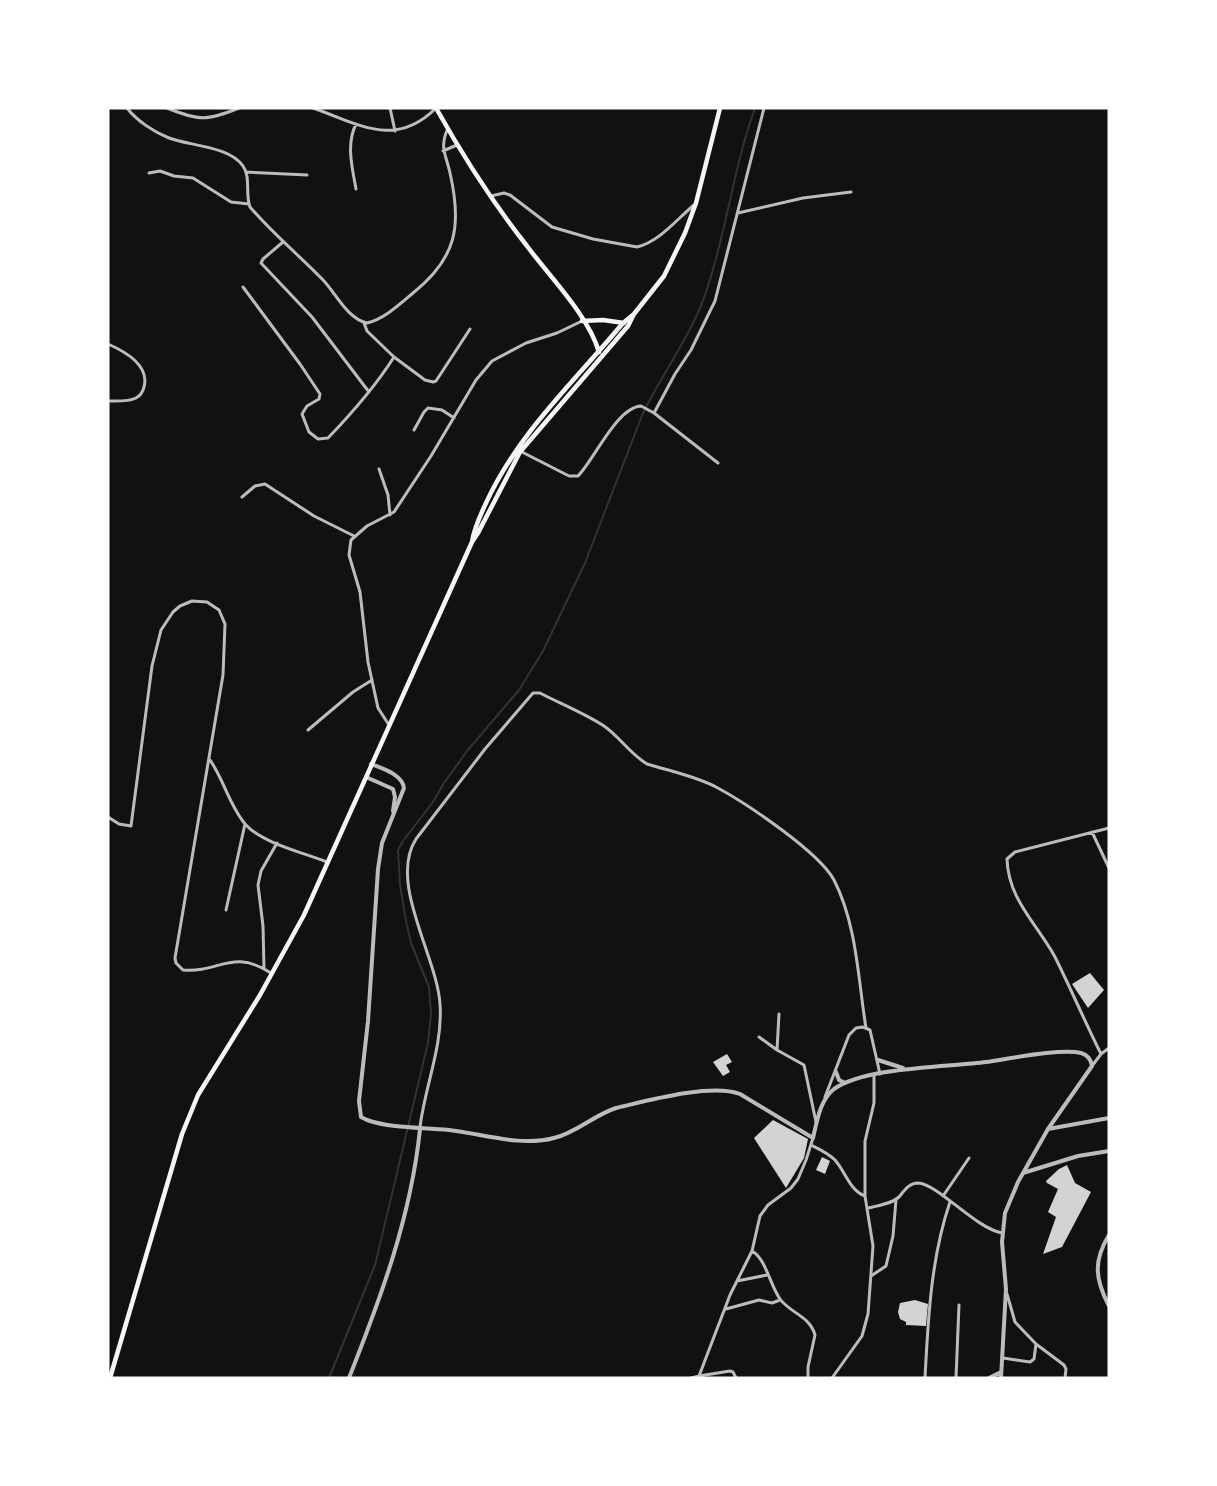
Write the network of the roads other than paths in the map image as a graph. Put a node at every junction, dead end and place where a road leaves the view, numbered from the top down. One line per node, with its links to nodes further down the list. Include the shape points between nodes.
1 (127, 108): 14 (street, via 162,135 216,150 238,161)
2 (167, 108): 3 (street, via 200,119)
3 (239, 108)
4 (315, 108): 9 (street)
5 (390, 108): 11 (street)
6 (436, 108): 10 (main road); 11 (street, via 418,124)
7 (720, 108): 20 (main road)
8 (764, 108): 22 (street)
9 (356, 124): 11 (street); 17 (street, via 350,135)
10 (447, 128): 12 (main road); 13 (street)
11 (395, 131)
12 (457, 145): 13 (street); 19 (main road)
13 (443, 151): 26 (street, via 457,215 451,245 431,278 373,322)
14 (246, 172): 16 (street); 21 (street)
15 (149, 173): 21 (street, via 160,171 193,178 231,202)
16 (307, 175)
17 (356, 189)
18 (851, 192): 22 (street, via 802,198)
19 (491, 196): 20 (street, via 510,195 552,227 637,247 658,237); 25 (main road)
20 (696, 203): 27 (main road, via 668,270)
21 (249, 204): 23 (street)
22 (738, 213): 35 (street, via 711,311)
23 (283, 242): 26 (street); 33 (street, via 261,263 312,316)
24 (243, 287): 33 (street, via 320,394 302,414 313,437 328,438)
25 (582, 321): 27 (main road); 30 (main road); 36 (street, via 526,343 492,362 476,380)
26 (364, 323): 31 (street, via 367,331)
27 (626, 324): 30 (main road); 32 (main road)
28 (470, 329): 31 (street, via 436,381 425,380)
29 (108, 344): 34 (street, via 132,357 145,374 145,384 135,399)
30 (598, 352): 32 (main road)
31 (394, 357): 33 (street)
32 (587, 370): 38 (main road)
33 (369, 392)
34 (108, 401)
35 (653, 412): 38 (street, via 641,406 632,408 606,435 578,476 569,476); 39 (street)
36 (454, 418): 37 (street, via 442,410 428,408); 44 (street)
37 (414, 430)
38 (518, 450): 41 (main road); 42 (main road)
39 (718, 463)
40 (380, 469): 44 (street)
41 (492, 491): 42 (main road); 46 (main road)
42 (498, 494): 46 (main road)
43 (242, 497): 45 (street, via 258,484 265,484)
44 (390, 515): 45 (street)
45 (354, 536): 47 (street, via 349,555 360,592)
46 (472, 542): 48 (main road)
47 (372, 680): 48 (street, via 378,708); 49 (street)
48 (389, 725): 51 (main road)
49 (308, 730)
50 (210, 759): 53 (street, via 226,633 222,615 213,605 192,601 173,612 157,642 131,826); 55 (street); 62 (street, via 175,950 176,963 189,970 240,960)
51 (371, 764): 52 (main road); 54 (street, via 403,781 403,796)
52 (365, 777): 54 (street, via 393,789); 59 (main road)
53 (108, 817)
54 (393, 817): 80 (street, via 382,843 378,869 359,1107 363,1119)
55 (245, 824): 58 (street); 61 (street)
56 (1109, 828): 57 (street)
57 (1092, 832): 60 (street); 69 (street, via 1015,852 1009,856 1007,865 1016,895 1053,954)
58 (277, 843): 59 (street); 62 (street, via 261,871 258,885)
59 (329, 862): 63 (main road)
60 (1109, 867)
61 (226, 910)
62 (264, 968): 63 (street)
63 (273, 974): 107 (main road, via 189,1114)
64 (779, 1014): 68 (street)
65 (866, 1028): 70 (street); 73 (street, via 851,1032); 80 (street, via 857,959 845,911 834,881 821,862 769,821 715,787 647,764 594,720 533,693 485,749 408,855 413,908 440,1005 439,1032)
66 (759, 1037): 68 (street)
67 (1109, 1048): 69 (street)
68 (777, 1050): 79 (street, via 804,1065)
69 (1101, 1054): 71 (street)
70 (878, 1060): 72 (street); 74 (street)
71 (1092, 1066): 72 (street, via 1085,1055 1072,1052); 81 (street)
72 (906, 1069): 74 (street)
73 (836, 1071): 76 (street); 77 (street)
74 (880, 1074): 75 (street)
75 (874, 1075): 76 (street); 87 (street, via 874,1103 865,1141)
76 (845, 1083): 77 (street)
77 (825, 1097): 79 (street)
78 (1109, 1118): 81 (street)
79 (817, 1124): 82 (street)
80 (420, 1129): 82 (street, via 542,1141 561,1137 616,1108 682,1094 728,1090); 108 (street, via 399,1241)
81 (1047, 1129): 86 (street)
82 (813, 1138): 83 (street)
83 (811, 1145): 87 (street, via 831,1156); 94 (street, via 791,1188 760,1216)
84 (1109, 1151): 86 (street)
85 (969, 1158): 88 (street)
86 (1023, 1173): 92 (street, via 1010,1199)
87 (865, 1196): 91 (street)
88 (943, 1196): 89 (street, via 918,1183 910,1185); 90 (street)
89 (897, 1199): 91 (street); 96 (street, via 886,1266)
90 (950, 1202): 92 (street); 113 (street, via 941,1227)
91 (868, 1208): 96 (street)
92 (1002, 1233): 98 (street)
93 (1109, 1235): 101 (street, via 1099,1250 1097,1263 1102,1293)
94 (752, 1251): 95 (street, via 761,1258); 97 (street)
95 (767, 1275): 97 (street); 99 (street)
96 (872, 1276): 112 (street, via 862,1336)
97 (737, 1281): 102 (street)
98 (1006, 1289): 103 (street, via 1015,1322); 104 (street)
99 (780, 1300): 102 (street, via 772,1303 762,1299); 111 (street, via 805,1318 815,1335)
100 (959, 1305): 114 (street)
101 (1109, 1306)
102 (726, 1309): 106 (street)
103 (1036, 1344): 104 (street, via 1030,1362); 117 (street, via 1064,1365)
104 (1003, 1358): 105 (street)
105 (1002, 1372): 115 (street); 116 (street)
106 (699, 1376): 109 (street); 110 (street, via 730,1371)
107 (110, 1378)
108 (349, 1378)
109 (691, 1378)
110 (736, 1378)
111 (808, 1378)
112 (832, 1378)
113 (925, 1378)
114 (956, 1378)
115 (989, 1378)
116 (1001, 1378)
117 (1065, 1378)

